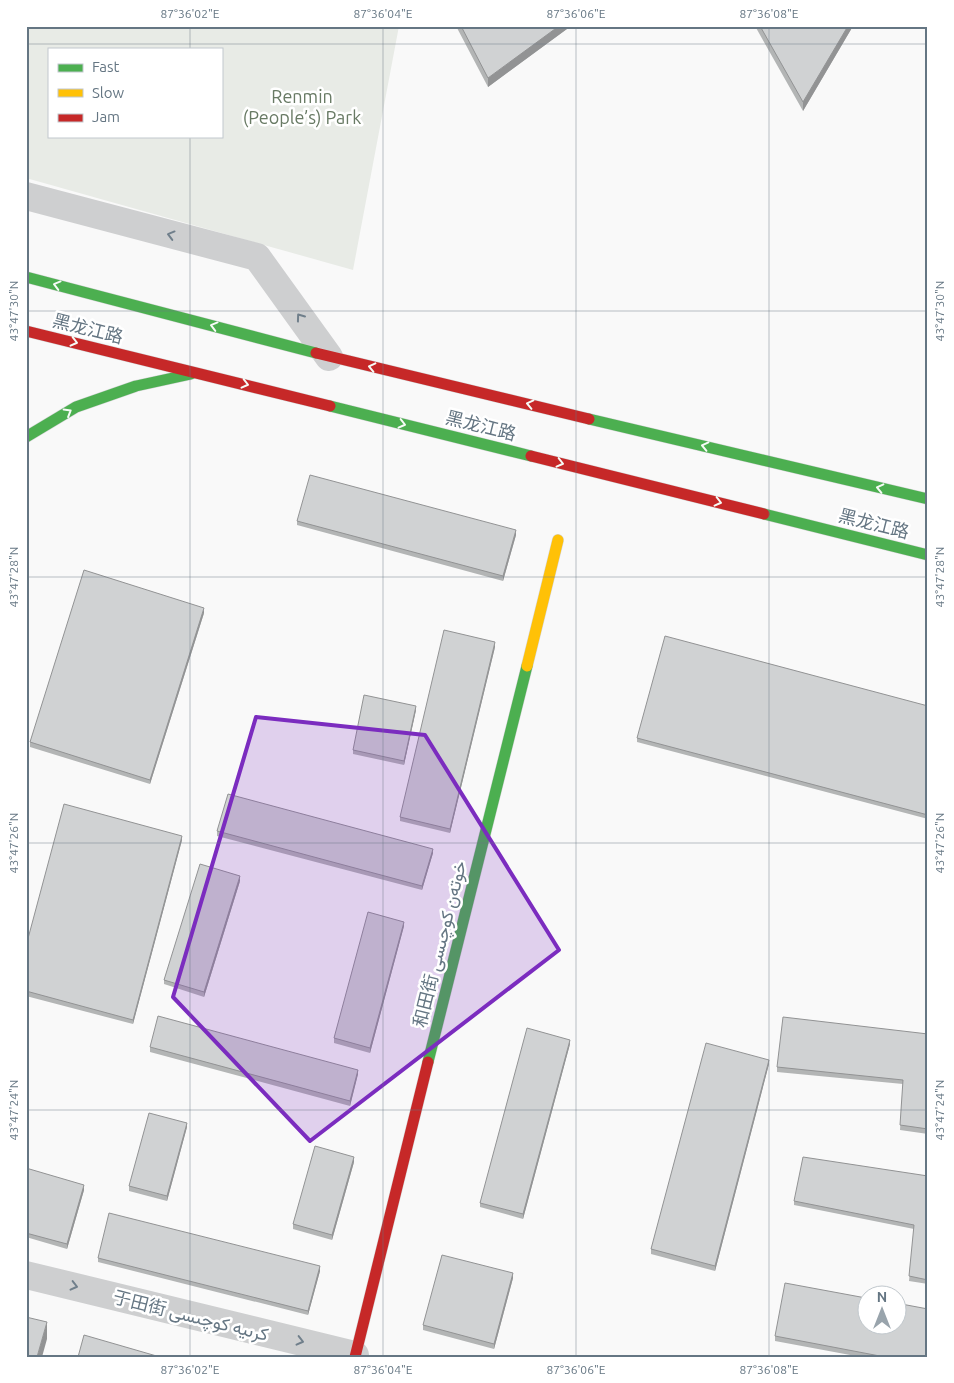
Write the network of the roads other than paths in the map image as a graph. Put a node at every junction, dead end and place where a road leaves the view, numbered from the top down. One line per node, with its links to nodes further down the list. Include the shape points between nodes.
1 (26, 196): 4 (street, one-way to 1, via 257,257)
2 (26, 277): 4 (main road, 黑龙江路, one-way to 2)
3 (26, 331): 5 (main road, 黑龙江路, one-way to 5)
4 (329, 356): 7 (main road, 黑龙江路, one-way to 4)
5 (197, 372): 6 (main road, one-way to 5, via 76,407 136,386); 9 (main road, 黑龙江路, one-way to 9)
6 (26, 437)
7 (928, 499)
8 (558, 540): 11 (main road, 和田街 خوتەن كوچىسى)
9 (928, 555)
10 (26, 1275): 11 (street, 于田街 كرىيە كوچىسى, one-way to 11)
11 (355, 1356)

